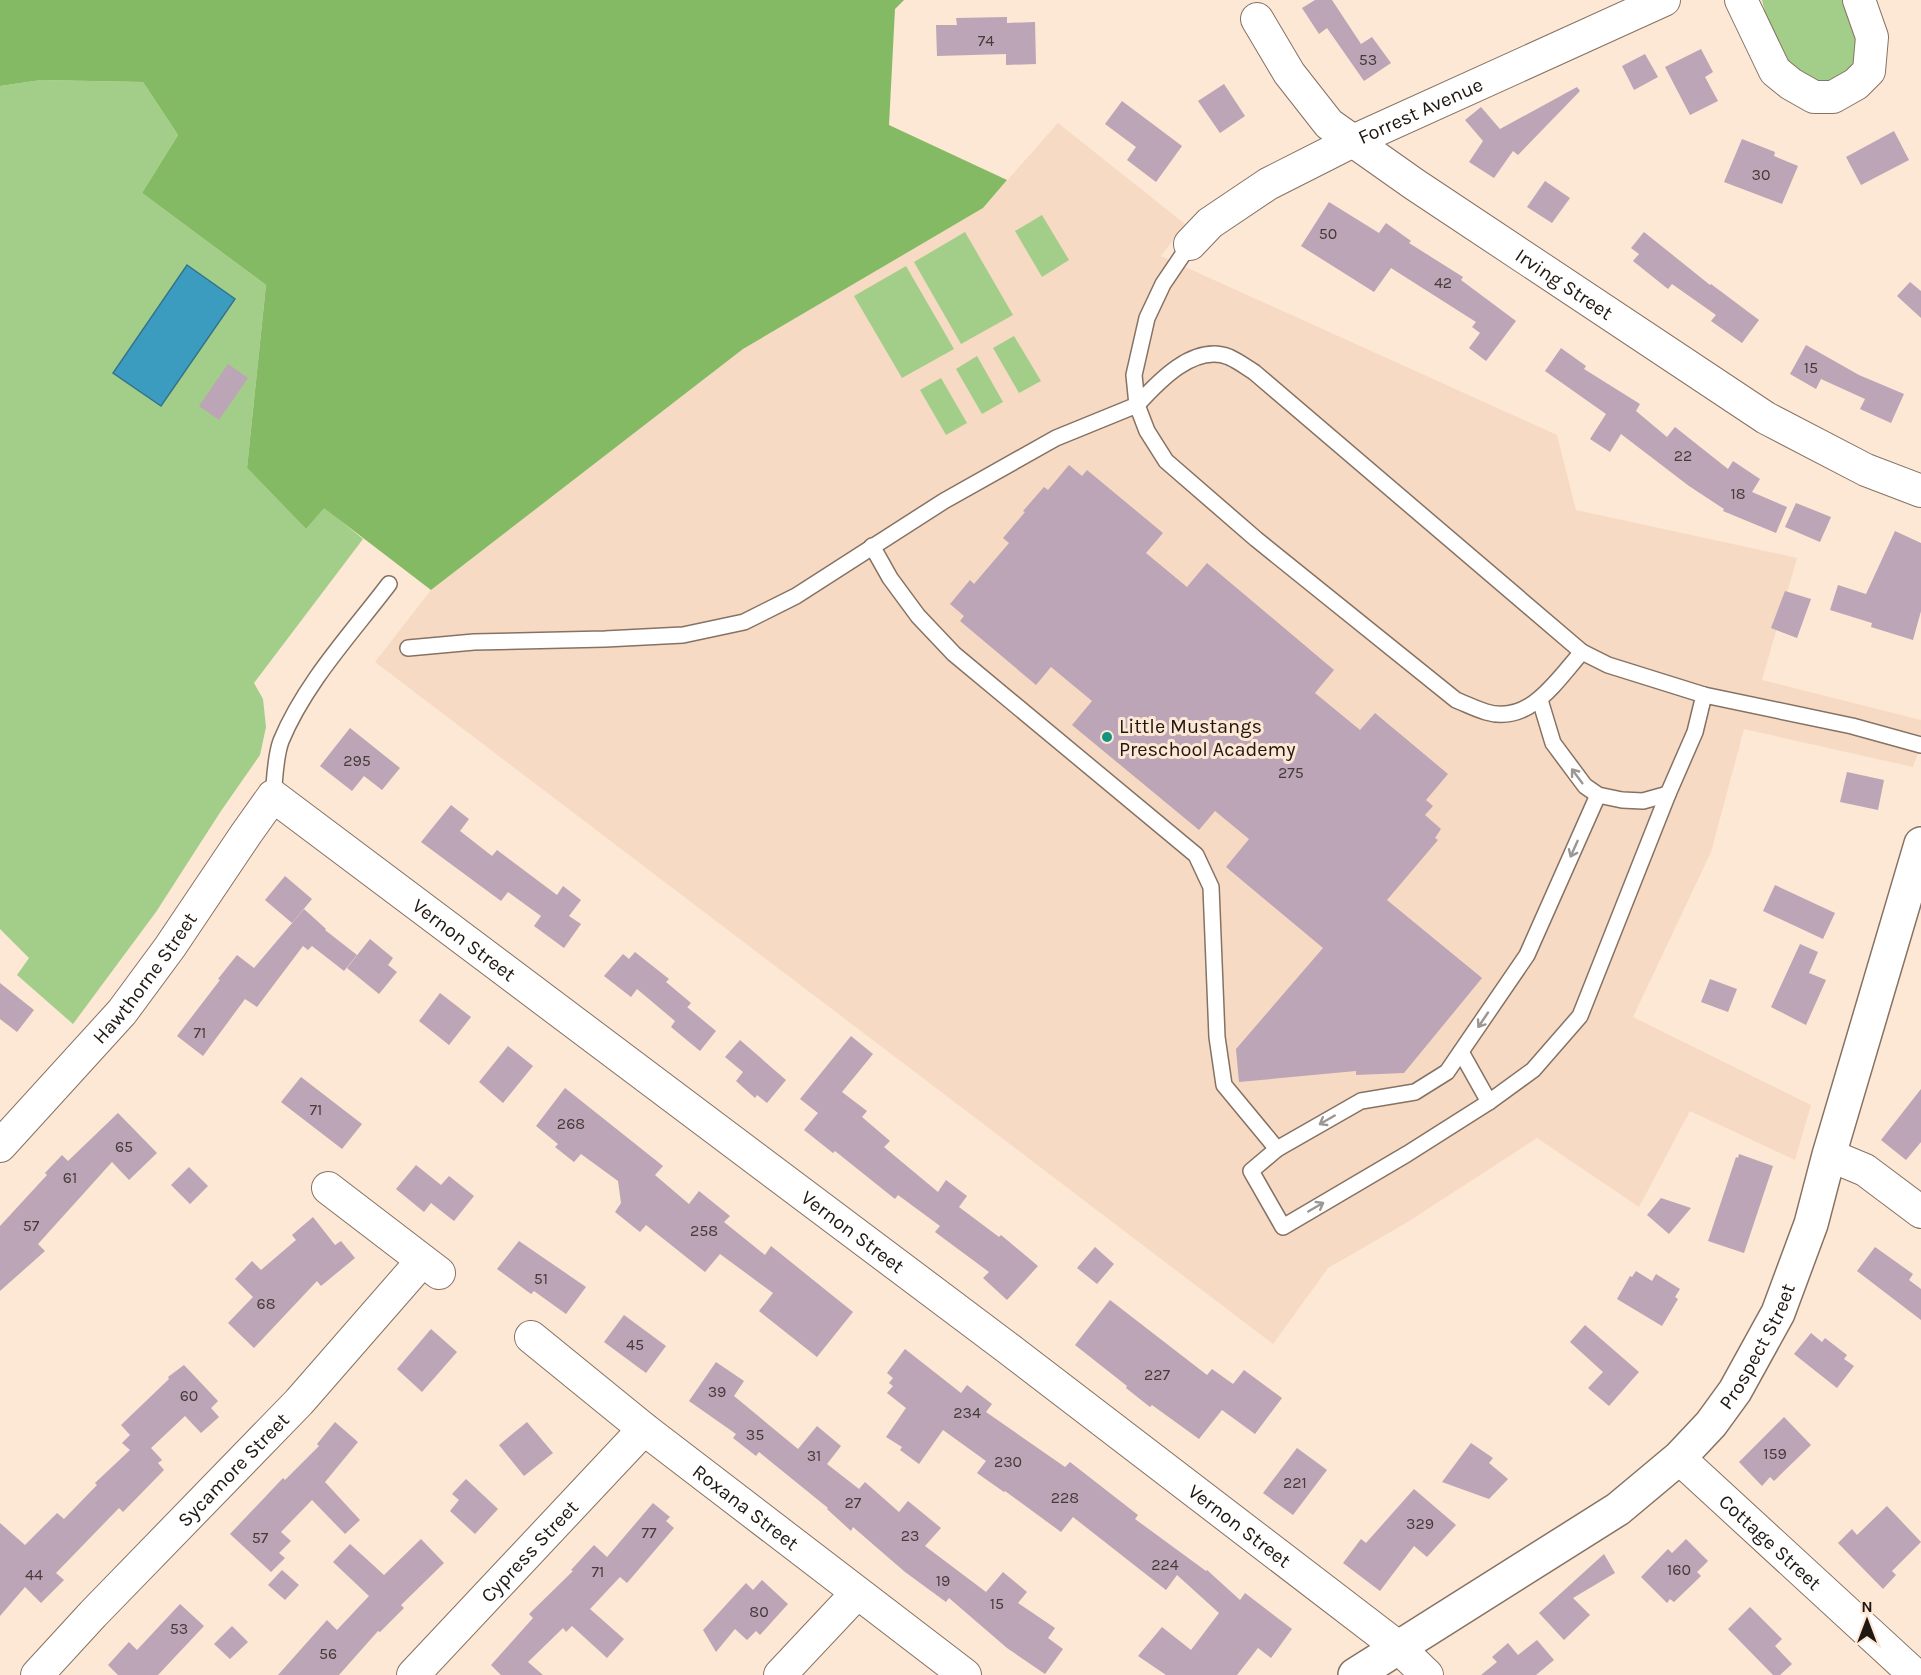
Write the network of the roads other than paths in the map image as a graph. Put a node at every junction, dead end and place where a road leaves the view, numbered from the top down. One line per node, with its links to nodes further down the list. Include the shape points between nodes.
1 (1664, 0): 5 (street, Forrest Avenue)
2 (1741, 0): 3 (street, via 1775,71 1814,97 1833,97 1869,71 1872,37)
3 (1859, 0)
4 (1257, 19): 5 (street, Irving Street, via 1289,73 1329,124)
5 (1353, 141): 6 (street, Forrest Avenue, via 1268,184 1210,223); 8 (street, Irving Street, via 1766,418 1866,470)
6 (1190, 244): 7 (lane, via 1163,284 1147,318 1134,375)
7 (1137, 405): 9 (lane, via 1056,438); 12 (lane, via 1181,364 1204,355 1227,357 1254,372); 14 (lane, via 1147,431 1166,461 1456,700 1488,713 1518,713)
8 (1921, 491)
9 (872, 546): 11 (lane, via 796,596 744,622 683,635); 23 (lane, via 918,616 954,654 1196,855 1211,887 1217,1037 1224,1086)
10 (389, 584): 18 (lane, via 299,704 280,743)
11 (408, 648)
12 (1582, 652): 13 (lane, via 1608,665); 14 (lane)
13 (1704, 695): 15 (lane, via 1852,726); 16 (lane, via 1695,732)
14 (1540, 700): 17 (lane, one-way to 14, via 1585,786 1553,743)
15 (1921, 745)
16 (1668, 794): 17 (lane, via 1643,801); 21 (lane, via 1580,1016 1533,1070)
17 (1598, 795): 20 (lane, one-way to 20, via 1527,955)
18 (273, 796): 22 (street, Hawthorne Street, via 122,1012); 31 (street, Vernon Street)
19 (1921, 844): 24 (street, Prospect Street)
20 (1461, 1052): 21 (lane); 23 (lane, one-way to 23, via 1447,1072 1415,1092 1360,1101)
21 (1489, 1102): 23 (lane, one-way to 21, via 1251,1171 1282,1227)
22 (0, 1146)
23 (1277, 1149)
24 (1829, 1155): 26 (street, via 1865,1170); 29 (street, Prospect Street, via 1811,1224 1778,1313 1735,1391)
25 (328, 1188): 32 (street, Sycamore Street, via 431,1267)
26 (1921, 1212)
27 (531, 1337): 28 (street, Roxana Street)
28 (645, 1429): 30 (street, Roxana Street); 33 (street, Cypress Street)
29 (1679, 1458): 31 (street, Prospect Street, via 1618,1509); 38 (street, Cottage Street)
30 (857, 1593): 34 (street); 35 (street, Roxana Street)
31 (1398, 1647): 36 (street, Prospect Street); 37 (street, Vernon Street)
32 (37, 1675)
33 (413, 1675)
34 (780, 1675)
35 (964, 1675)
36 (1355, 1675)
37 (1427, 1675)
38 (1915, 1675)

